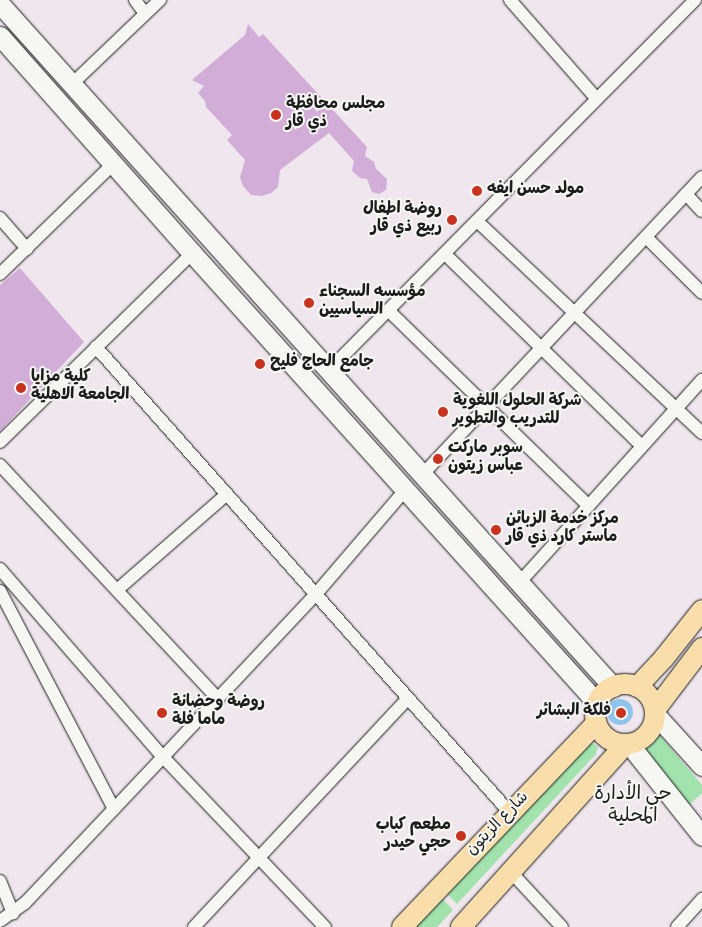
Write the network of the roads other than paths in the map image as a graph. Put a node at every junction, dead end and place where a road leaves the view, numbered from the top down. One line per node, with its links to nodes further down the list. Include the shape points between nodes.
1 (134, 0): 6 (street)
2 (160, 0): 6 (street)
3 (510, 0): 10 (street)
4 (696, 0): 10 (street)
5 (0, 4): 7 (main road)
6 (145, 14): 9 (street)
7 (28, 34): 8 (main road); 9 (main road)
8 (6, 42): 11 (main road)
9 (72, 84): 27 (main road)
10 (596, 98): 16 (street)
11 (114, 163): 18 (street); 19 (main road)
12 (702, 177): 13 (street)
13 (686, 194): 14 (street); 17 (street)
14 (702, 211)
15 (0, 218): 18 (street)
16 (477, 221): 20 (street); 24 (street)
17 (646, 237): 22 (street); 24 (street)
18 (27, 249): 21 (street)
19 (192, 253): 25 (street); 32 (main road)
20 (445, 254): 23 (street); 26 (street)
21 (0, 274)
22 (702, 293)
23 (389, 311): 27 (street); 29 (street)
24 (574, 313): 26 (street); 31 (street)
25 (96, 347): 34 (street); 39 (street)
26 (542, 348): 29 (street); 35 (street)
27 (328, 371): 30 (main road)
28 (702, 380): 31 (street)
29 (486, 406): 37 (street); 40 (street)
30 (364, 408): 32 (main road); 37 (main road)
31 (676, 409): 33 (street); 35 (street)
32 (347, 423): 38 (main road)
33 (702, 434)
34 (0, 442)
35 (642, 446): 40 (street)
36 (0, 465): 43 (street)
37 (423, 474): 42 (main road)
38 (406, 489): 45 (street); 52 (main road)
39 (227, 494): 43 (street); 45 (street)
40 (589, 506): 42 (street)
41 (0, 569): 56 (street)
42 (520, 582): 48 (main road)
43 (116, 590): 50 (street)
44 (0, 591): 58 (street)
45 (316, 594): 50 (street); 51 (street)
46 (702, 610): 49 (main road)
47 (702, 648): 53 (main road)
48 (612, 687): 49 (main road, via 629,684); 52 (main road)
49 (637, 687): 53 (main road, via 646,692)
50 (218, 698): 56 (street)
51 (408, 698): 59 (street); 61 (street)
52 (597, 702): 54 (main road)
53 (655, 712): 55 (main road, via 654,723 645,737); 57 (main road)
54 (596, 723): 55 (main road, via 607,739); 59 (main road, شارع الزيتون)
55 (627, 744): 60 (main road); 62 (main road)
56 (163, 757): 58 (street); 61 (street)
57 (702, 766)
58 (114, 809): 65 (street)
59 (511, 814): 69 (main road, شارع الزيتون)
60 (702, 836)
61 (260, 859): 67 (street); 68 (street)
62 (511, 872): 70 (main road); 71 (street)
63 (0, 881): 65 (street)
64 (702, 899): 72 (street)
65 (13, 913): 66 (street)
66 (0, 921)
67 (194, 927)
68 (325, 927)
69 (402, 927)
70 (461, 927)
71 (562, 927)
72 (677, 927)

